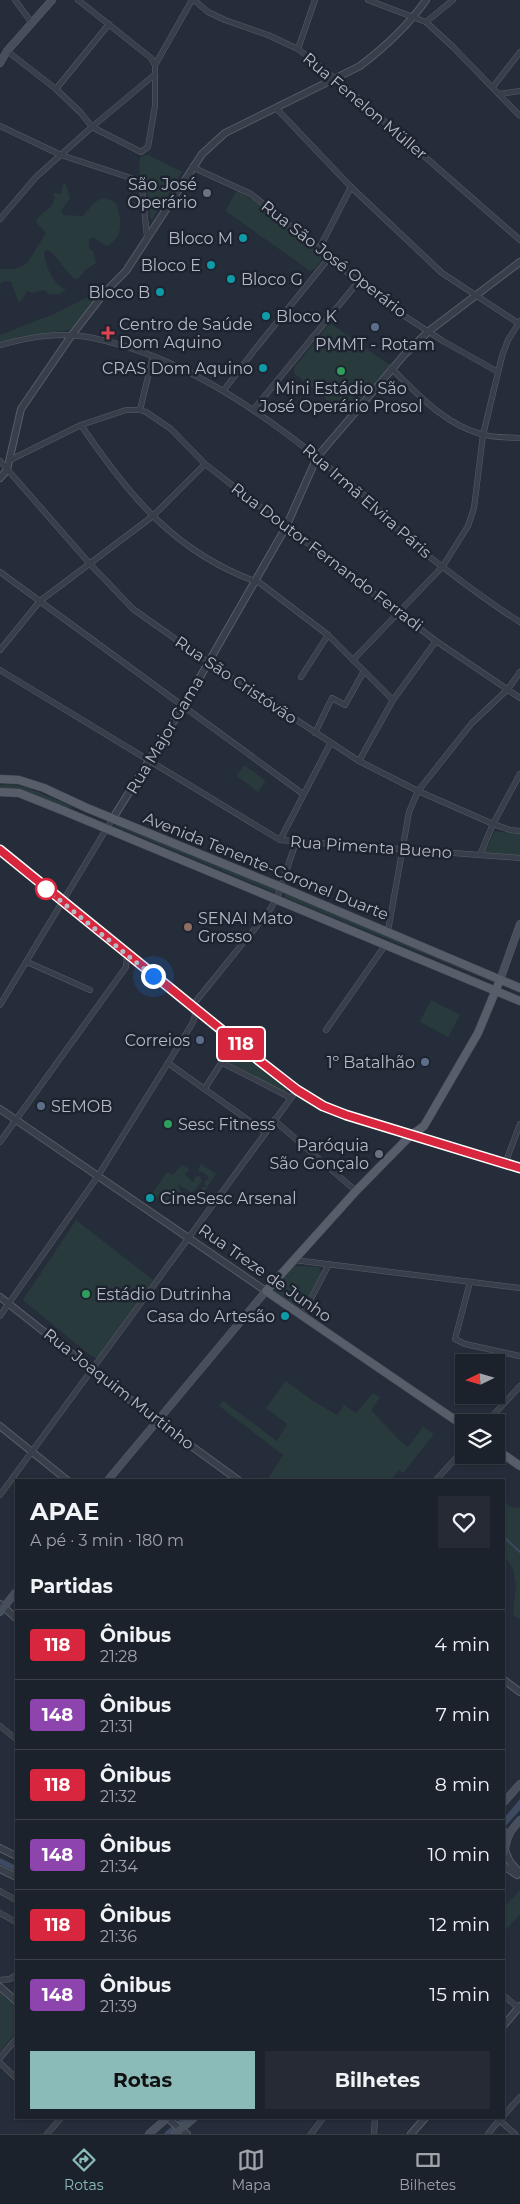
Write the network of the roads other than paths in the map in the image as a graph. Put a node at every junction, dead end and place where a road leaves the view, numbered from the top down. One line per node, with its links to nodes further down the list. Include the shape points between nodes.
1 (16, 0): 11 (street)
2 (52, 0): 11 (main road)
3 (78, 0): 12 (street)
4 (193, 0): 13 (street, Rua Fenelon Müller, via 225,20); 17 (street)
5 (315, 0): 13 (street)
6 (368, 0): 9 (street)
7 (426, 0): 9 (street)
8 (453, 0): 10 (street)
9 (414, 17): 10 (street); 19 (street, via 378,53)
10 (426, 22): 20 (street)
11 (32, 23): 14 (main road)
12 (109, 24): 17 (street, via 152,58); 21 (street)
13 (298, 49): 19 (street, Rua Fenelon Müller)
14 (7, 51): 16 (main road); 21 (street)
15 (520, 52): 20 (street)
16 (1, 61)
17 (155, 65): 18 (street)
18 (154, 76): 27 (street); 27 (street, via 154,106 148,147 138,152)
19 (336, 79): 24 (street); 33 (street, Rua Fenelon Müller)
20 (493, 87): 23 (street)
21 (56, 89): 27 (street)
22 (520, 91): 23 (street)
23 (499, 94): 25 (street)
24 (276, 108): 29 (street, via 226,133); 30 (street)
25 (520, 116)
26 (0, 126): 28 (street)
27 (92, 127): 28 (street)
28 (61, 155): 31 (street, via 36,177); 32 (street, via 140,181)
29 (192, 166): 32 (street); 34 (street, Rua São José Operário, via 252,194)
30 (351, 187): 34 (street); 38 (street, via 442,274)
31 (0, 219)
32 (147, 237): 41 (street, via 126,271)
33 (520, 240)
34 (320, 249): 35 (street, Rua São José Operário)
35 (329, 258): 37 (street, Rua São José Operário); 46 (street)
36 (520, 262): 38 (street, Rua Major Gama)
37 (358, 282): 40 (street, Rua São José Operário); 48 (street)
38 (476, 296): 39 (street); 40 (street, Rua Major Gama)
39 (519, 322): 45 (street, via 508,340)
40 (429, 331): 44 (street, Rua Major Gama); 45 (street, Rua São José Operário)
41 (71, 336): 42 (street, Rua Irmã Elvira Páris, via 44,336); 43 (street, Rua Irmã Elvira Páris, via 93,338); 53 (street, via 21,409)
42 (0, 345)
43 (153, 356): 46 (street, Rua Irmã Elvira Páris); 47 (street)
44 (392, 368): 50 (street, via 445,418); 52 (street, Rua Major Gama)
45 (498, 372): 50 (street)
46 (224, 390): 48 (street, Rua Irmã Elvira Páris)
47 (140, 410): 49 (street, via 126,410); 55 (street, Rua Doutor Fernando Ferradi, via 170,428)
48 (254, 410): 52 (street, Rua Irmã Elvira Páris)
49 (80, 425): 53 (street); 58 (street, via 119,479)
50 (483, 435): 51 (street); 61 (street, via 474,508 468,526)
51 (520, 438)
52 (316, 457): 59 (street, Rua Major Gama); 61 (street, Rua Irmã Elvira Páris, via 370,501 412,543)
53 (10, 460): 56 (street)
54 (0, 461): 56 (street, Rua São Cristóvão)
55 (205, 464): 58 (street); 59 (street, Rua Doutor Fernando Ferradi)
56 (7, 470): 57 (street); 60 (street, Rua São Cristóvão)
57 (0, 478)
58 (153, 516): 60 (street); 63 (street, via 174,537 199,554)
59 (286, 527): 63 (street, Rua Major Gama); 65 (street, Rua Doutor Fernando Ferradi)
60 (90, 564): 64 (street); 71 (street, Rua São Cristóvão, via 133,609)
61 (443, 566): 65 (street); 66 (street, Rua Irmã Elvira Páris, via 489,603)
62 (0, 572): 64 (street)
63 (255, 582): 67 (street); 71 (street, Rua Major Gama)
64 (40, 601): 69 (street); 79 (street)
65 (399, 612): 68 (street, Rua Doutor Fernando Ferradi); 70 (street)
66 (520, 622)
67 (328, 635): 70 (street); 75 (street)
68 (436, 641): 76 (street, Rua Doutor Fernando Ferradi); 78 (street)
69 (0, 650)
70 (353, 660): 73 (street)
71 (208, 662): 79 (street, Rua Major Gama); 80 (street, Rua São Cristóvão)
72 (0, 670): 82 (street, Rua Pimenta Bueno)
73 (364, 671): 78 (street); 80 (street, via 345,705 332,698)
74 (520, 672): 76 (street)
75 (301, 677)
76 (508, 689): 77 (street, Rua Doutor Fernando Ferradi); 86 (street, via 472,723)
77 (520, 698)
78 (393, 700): 83 (street)
79 (184, 705): 82 (street, Rua Major Gama); 88 (street)
80 (315, 733): 81 (street, Rua São Cristóvão)
81 (330, 744): 83 (street, Rua São Cristóvão); 88 (street)
82 (150, 760): 91 (street, Rua Major Gama); 95 (street, Rua Pimenta Bueno)
83 (359, 761): 86 (street, Rua São Cristóvão)
84 (520, 774): 92 (street)
85 (0, 779): 89 (main road, Avenida Tenente-Coronel Duarte, via 31,782)
86 (418, 791): 92 (street, Rua São Cristóvão); 97 (street, via 409,812)
87 (0, 792): 90 (main road, Avenida Tenente-Coronel Duarte, via 19,793)
88 (303, 794): 95 (street)
89 (86, 808): 90 (main road); 91 (main road, Avenida Tenente-Coronel Duarte)
90 (64, 811): 93 (main road, Avenida Tenente-Coronel Duarte)
91 (113, 818): 93 (street, Rua Major Gama); 101 (main road, Avenida Tenente-Coronel Duarte)
92 (493, 824): 94 (street, Rua São Cristóvão); 99 (street)
93 (107, 829): 102 (main road, Avenida Tenente-Coronel Duarte); 103 (street, Rua Major Gama)
94 (520, 831)
95 (280, 840): 96 (street, Rua Pimenta Bueno)
96 (296, 842): 97 (street, Rua Pimenta Bueno); 101 (street)
97 (403, 850): 99 (street, Rua Pimenta Bueno); 105 (street)
98 (0, 852): 103 (main road)
99 (480, 855): 100 (street, Rua Pimenta Bueno)
100 (520, 858)
101 (281, 887): 102 (street); 105 (main road, Avenida Tenente-Coronel Duarte)
102 (277, 898): 106 (main road, Avenida Tenente-Coronel Duarte); 115 (street)
103 (62, 903): 107 (main road); 108 (street, Rua Major Gama)
104 (520, 924): 109 (main road)
105 (388, 931): 109 (main road, Avenida Tenente-Coronel Duarte)
106 (386, 944): 112 (main road, Avenida Tenente-Coronel Duarte); 116 (street)
107 (128, 955): 115 (main road); 124 (street, via 126,967)
108 (27, 962): 111 (street); 114 (street, Rua Major Gama)
109 (500, 980): 110 (main road, Avenida Tenente-Coronel Duarte); 112 (main road)
110 (520, 988)
111 (90, 990)
112 (496, 991): 113 (main road, Avenida Tenente-Coronel Duarte); 127 (main road, via 478,1033)
113 (520, 1001)
114 (0, 1005)
115 (193, 1007): 117 (main road); 119 (street, via 195,1016 192,1024)
116 (326, 1030)
117 (236, 1040): 118 (street); 121 (main road)
118 (221, 1062): 120 (street); 122 (street)
119 (168, 1063): 120 (street); 134 (street)
120 (205, 1088): 128 (street)
121 (297, 1090): 122 (street); 129 (main road, via 323,1106)
122 (291, 1098): 125 (street)
123 (0, 1109): 124 (street, Rua Treze de Junho)
124 (15, 1120): 130 (street); 134 (street, Rua Treze de Junho)
125 (274, 1120): 128 (street); 135 (street)
126 (520, 1124): 132 (street)
127 (424, 1126): 129 (main road); 131 (main road)
128 (265, 1132): 136 (street)
129 (410, 1136): 131 (main road); 135 (main road)
130 (0, 1142)
131 (434, 1142): 132 (main road)
132 (506, 1164): 133 (main road)
133 (520, 1168)
134 (98, 1176): 136 (street, Rua Treze de Junho); 143 (street)
135 (356, 1191): 137 (main road)
136 (190, 1238): 141 (street, Rua Treze de Junho); 147 (street)
137 (293, 1260): 138 (street); 141 (main road)
138 (329, 1264): 139 (street); 145 (street)
139 (470, 1282): 140 (street); 146 (street, via 455,1339)
140 (520, 1288)
141 (266, 1291): 145 (main road, Rua Treze de Junho); 151 (main road)
142 (0, 1297): 143 (street, Rua Joaquim Murtinho)
143 (9, 1304): 144 (street); 147 (street, Rua Joaquim Murtinho)
144 (0, 1316)
145 (302, 1316): 150 (main road, Rua Treze de Junho)
146 (520, 1356)
147 (93, 1370): 151 (street, Rua Joaquim Murtinho); 153 (street)
148 (520, 1386): 149 (street)
149 (494, 1414)
150 (455, 1420)
151 (157, 1421): 158 (main road); 159 (street, Rua Joaquim Murtinho)
152 (0, 1426): 153 (street)
153 (33, 1452): 157 (street); 161 (street)
154 (505, 1455): 156 (main road)
155 (455, 1459): 160 (street)
156 (520, 1466)
157 (66, 1479)
158 (109, 1479)
159 (237, 1479)
160 (437, 1479)
161 (0, 1495)
162 (15, 1593): 163 (main road)
163 (1, 1608): 164 (street)
164 (15, 1617)
165 (505, 1681): 166 (street)
166 (520, 1692)
167 (0, 1726): 168 (street)
168 (15, 1738)
169 (520, 1784): 170 (main road)
170 (505, 1801)
171 (520, 1820): 173 (main road)
172 (505, 1836): 173 (main road)
173 (506, 1840): 174 (main road)
174 (505, 1846)
175 (0, 1848): 177 (street)
176 (505, 1853): 180 (street)
177 (15, 1856)
178 (505, 1867): 180 (street)
179 (0, 1869): 181 (street)
180 (520, 1875)
181 (15, 1876)
182 (0, 1891): 183 (street)
183 (15, 1899)
184 (0, 1913): 185 (street)
185 (15, 1921)
186 (15, 1976): 187 (street)
187 (0, 1980)
188 (0, 1987): 190 (street)
189 (505, 1997): 191 (street)
190 (15, 2000)
191 (520, 2008): 192 (street)
192 (505, 2024)
193 (15, 2040): 194 (street)
194 (0, 2058)
195 (0, 2063): 196 (street)
196 (15, 2077)
197 (520, 2097): 198 (street)
198 (505, 2113)
199 (60, 2119): 209 (street)
200 (166, 2119): 210 (main road)
201 (168, 2119): 208 (street)
202 (193, 2119): 208 (main road)
203 (322, 2119): 212 (street)
204 (375, 2119): 213 (street)
205 (424, 2119): 214 (street)
206 (499, 2119): 215 (street)
207 (501, 2119): 216 (street)
208 (178, 2130): 211 (street)
209 (47, 2134)
210 (149, 2134)
211 (187, 2134)
212 (311, 2134)
213 (374, 2134)
214 (411, 2134)
215 (488, 2134)
216 (515, 2134)

